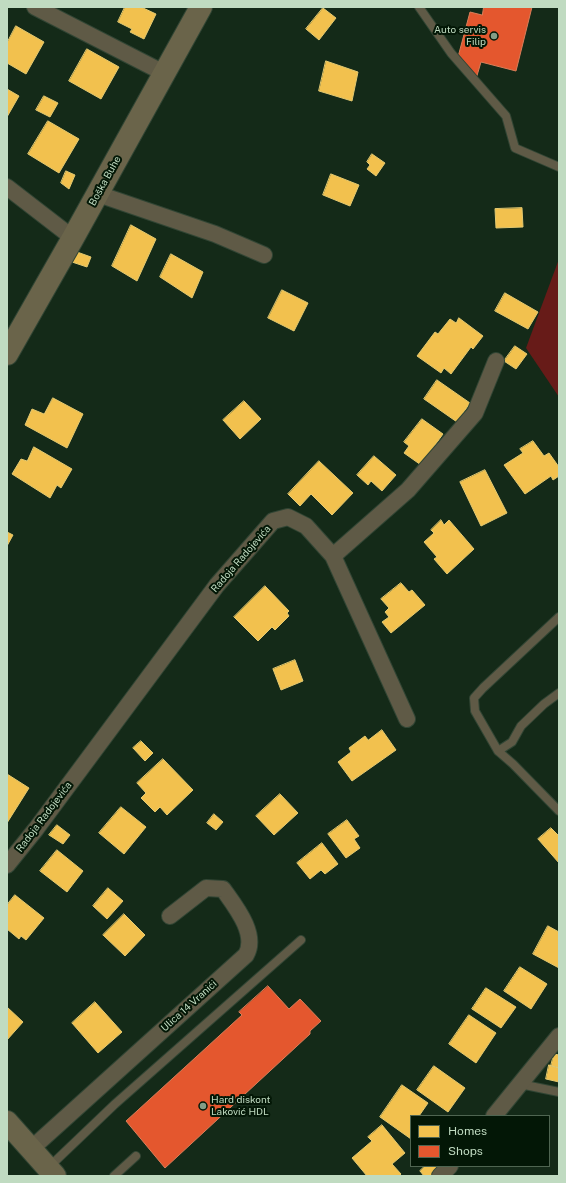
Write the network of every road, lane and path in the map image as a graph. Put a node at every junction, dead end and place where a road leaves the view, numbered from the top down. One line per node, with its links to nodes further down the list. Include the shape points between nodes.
1 (35, 7): 4 (street)
2 (201, 7): 4 (street, Boška Buhe)
3 (419, 7): 5 (lane, via 451,53 506,116 515,148)
4 (164, 73): 7 (street, Boška Buhe)
5 (559, 167)
6 (7, 187): 8 (street)
7 (98, 194): 8 (street, Boška Buhe); 9 (street, via 215,234)
8 (73, 238): 10 (street, Boška Buhe)
9 (264, 256)
10 (7, 354)
11 (496, 361): 12 (street, via 475,413 408,490)
12 (333, 556): 15 (street, Radoja Radojevića); 18 (street, Radoja Radojevića, via 306,526 288,517 273,521 217,585)
13 (559, 617): 16 (lane, via 474,698 475,710)
14 (559, 693): 16 (lane, via 521,726 512,742)
15 (407, 719)
16 (498, 751): 17 (lane)
17 (559, 811)
18 (7, 865)
19 (170, 916): 26 (street, Ulica 14 Vranići, via 206,888 223,890 238,910 250,935 249,950)
20 (302, 940): 29 (lane, via 115,1104)
21 (559, 1036): 22 (street)
22 (520, 1084): 23 (lane); 24 (street)
23 (559, 1092)
24 (495, 1115)
25 (7, 1122): 26 (street)
26 (32, 1149): 29 (street)
27 (136, 1156): 30 (lane)
28 (449, 1167): 31 (street)
29 (52, 1172)
30 (114, 1176)
31 (440, 1176)

